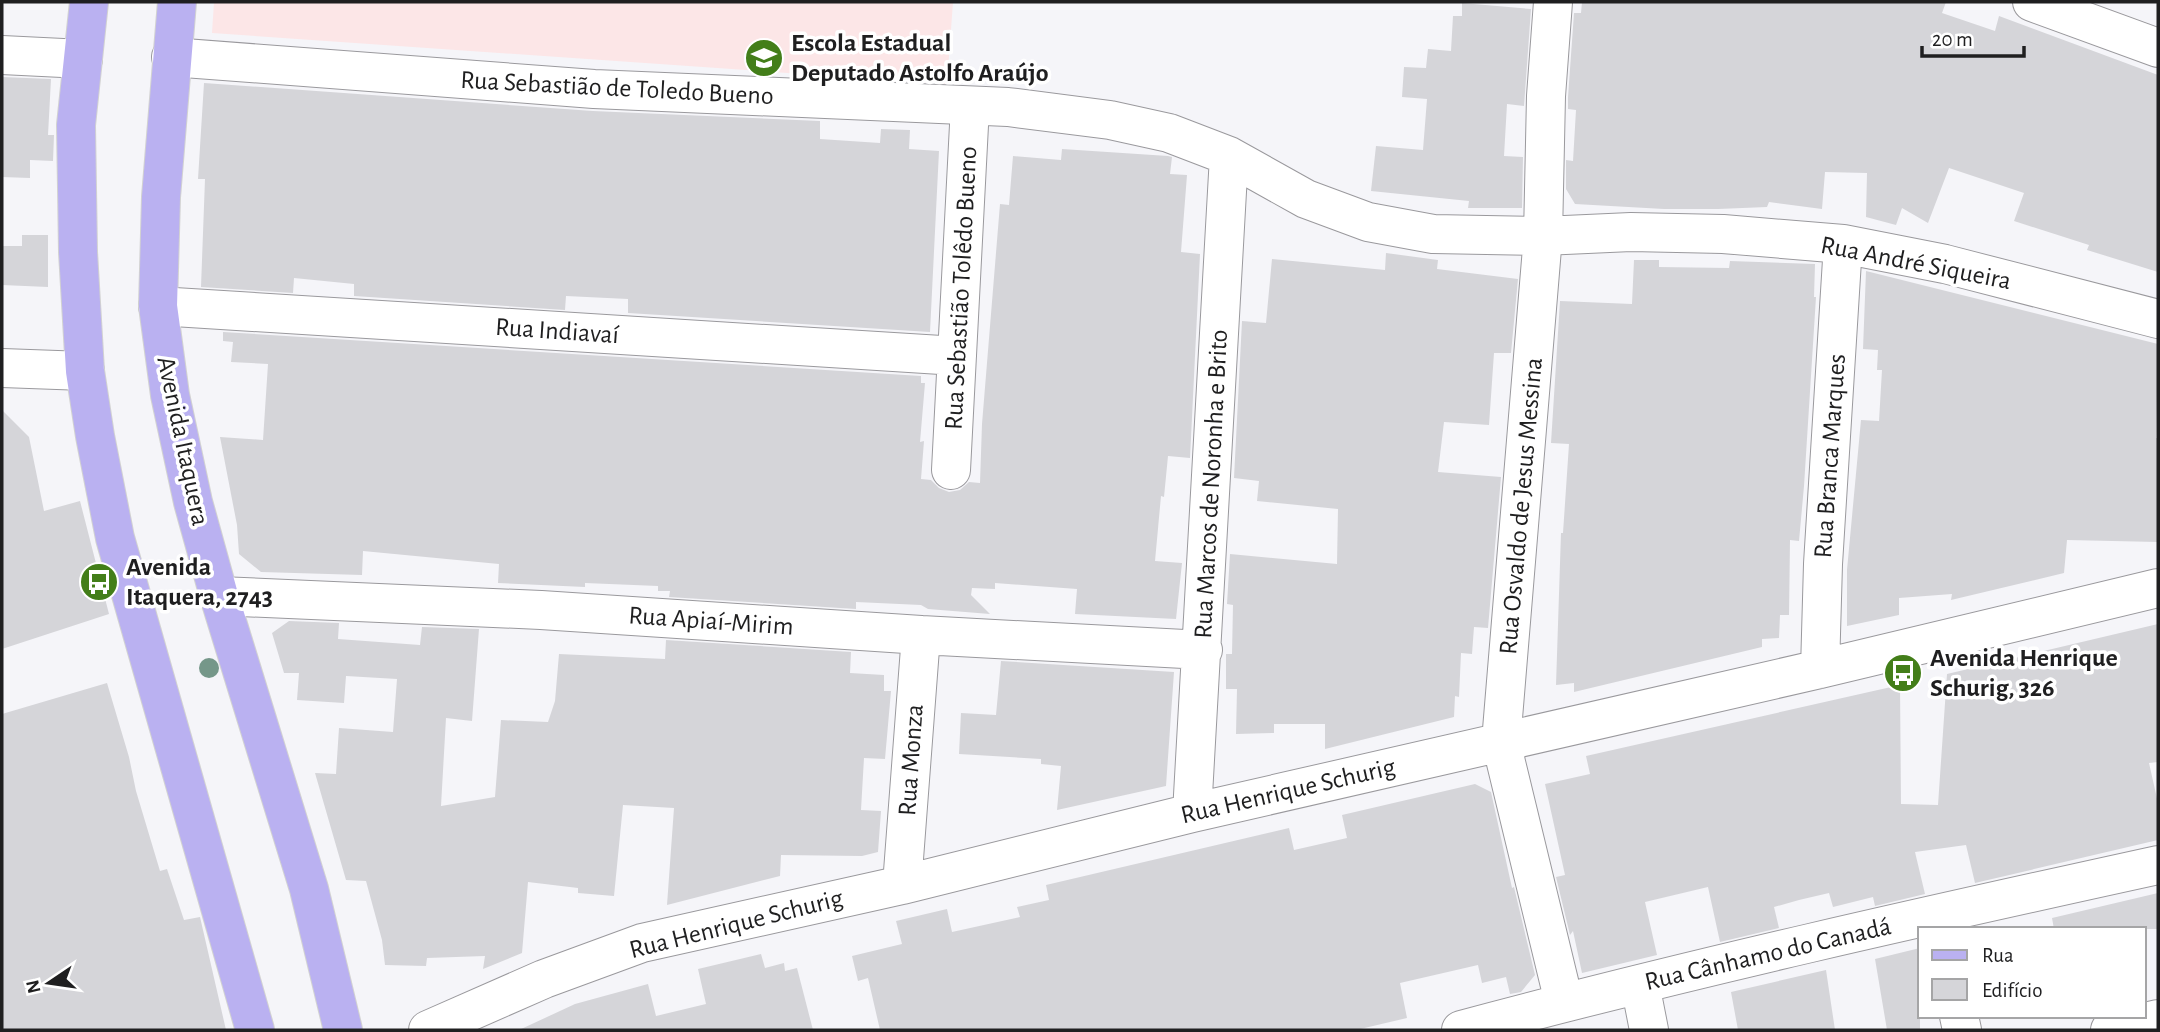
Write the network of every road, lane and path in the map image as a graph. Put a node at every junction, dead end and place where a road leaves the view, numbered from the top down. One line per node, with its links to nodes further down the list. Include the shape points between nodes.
1 (89, 2): 8 (main road)
2 (177, 2): 7 (main road, Avenida Itaquera)
3 (1553, 2): 11 (street, Rua Osvaldo de Jesus Messina)
4 (2032, 2): 5 (street)
5 (2158, 48)
6 (2, 55): 8 (street)
7 (171, 57): 9 (street, Rua Sebastião de Toledo Bueno, via 594,89); 13 (main road, Avenida Itaquera)
8 (83, 58): 17 (main road, via 76,125)
9 (970, 106): 10 (street, Rua Sebastião de Toledo Bueno, via 1110,120 1169,133); 15 (street, Rua Sebastião Tolêdo Bueno)
10 (1229, 156): 11 (street, Rua Sebastião de Toledo Bueno, via 1306,198 1368,222 1433,234); 22 (street, Rua Marcos de Noronha e Brito)
11 (1543, 236): 12 (street, Rua André Siqueira, via 1723,234); 24 (street, Rua Osvaldo de Jesus Messina)
12 (1843, 244): 14 (street, Rua André Siqueira, via 1945,264); 23 (street, Rua Branca Marques)
13 (158, 306): 15 (street, Rua Indiavaí); 20 (main road, Avenida Itaquera, via 170,395)
14 (2158, 319)
15 (957, 356): 18 (street, Rua Sebastião Tolêdo Bueno)
16 (2, 368): 17 (street)
17 (85, 371): 32 (main road, via 115,538)
18 (951, 470)
19 (2158, 588): 23 (street, Rua Henrique Schurig)
20 (219, 596): 21 (street, Rua Apiaí-Mirim, via 541,610); 33 (main road, Avenida Itaquera, via 309,889)
21 (921, 635): 22 (street, Rua Apiaí-Mirim); 27 (street, Rua Monza)
22 (1203, 650): 25 (street, Rua Marcos de Noronha e Brito)
23 (1819, 669): 24 (street, Rua Henrique Schurig)
24 (1501, 742): 25 (street, Rua Henrique Schurig); 30 (street, Rua Osvaldo de Jesus Messina)
25 (1192, 813): 27 (street, Rua Henrique Schurig)
26 (2158, 864): 28 (street, Rua Cânhamo do Canadá)
27 (902, 885): 34 (street, Rua Henrique Schurig, via 642,943 544,979)
28 (1940, 921): 29 (street, Rua Cânhamo do Canadá)
29 (1640, 984): 30 (street, Rua Cânhamo do Canadá); 36 (street)
30 (1564, 1002): 35 (street, Rua Cânhamo do Canadá)
31 (2158, 1019): 37 (street)
32 (255, 1030)
33 (343, 1030)
34 (428, 1030)
35 (1461, 1030)
36 (1649, 1030)
37 (2110, 1030)

